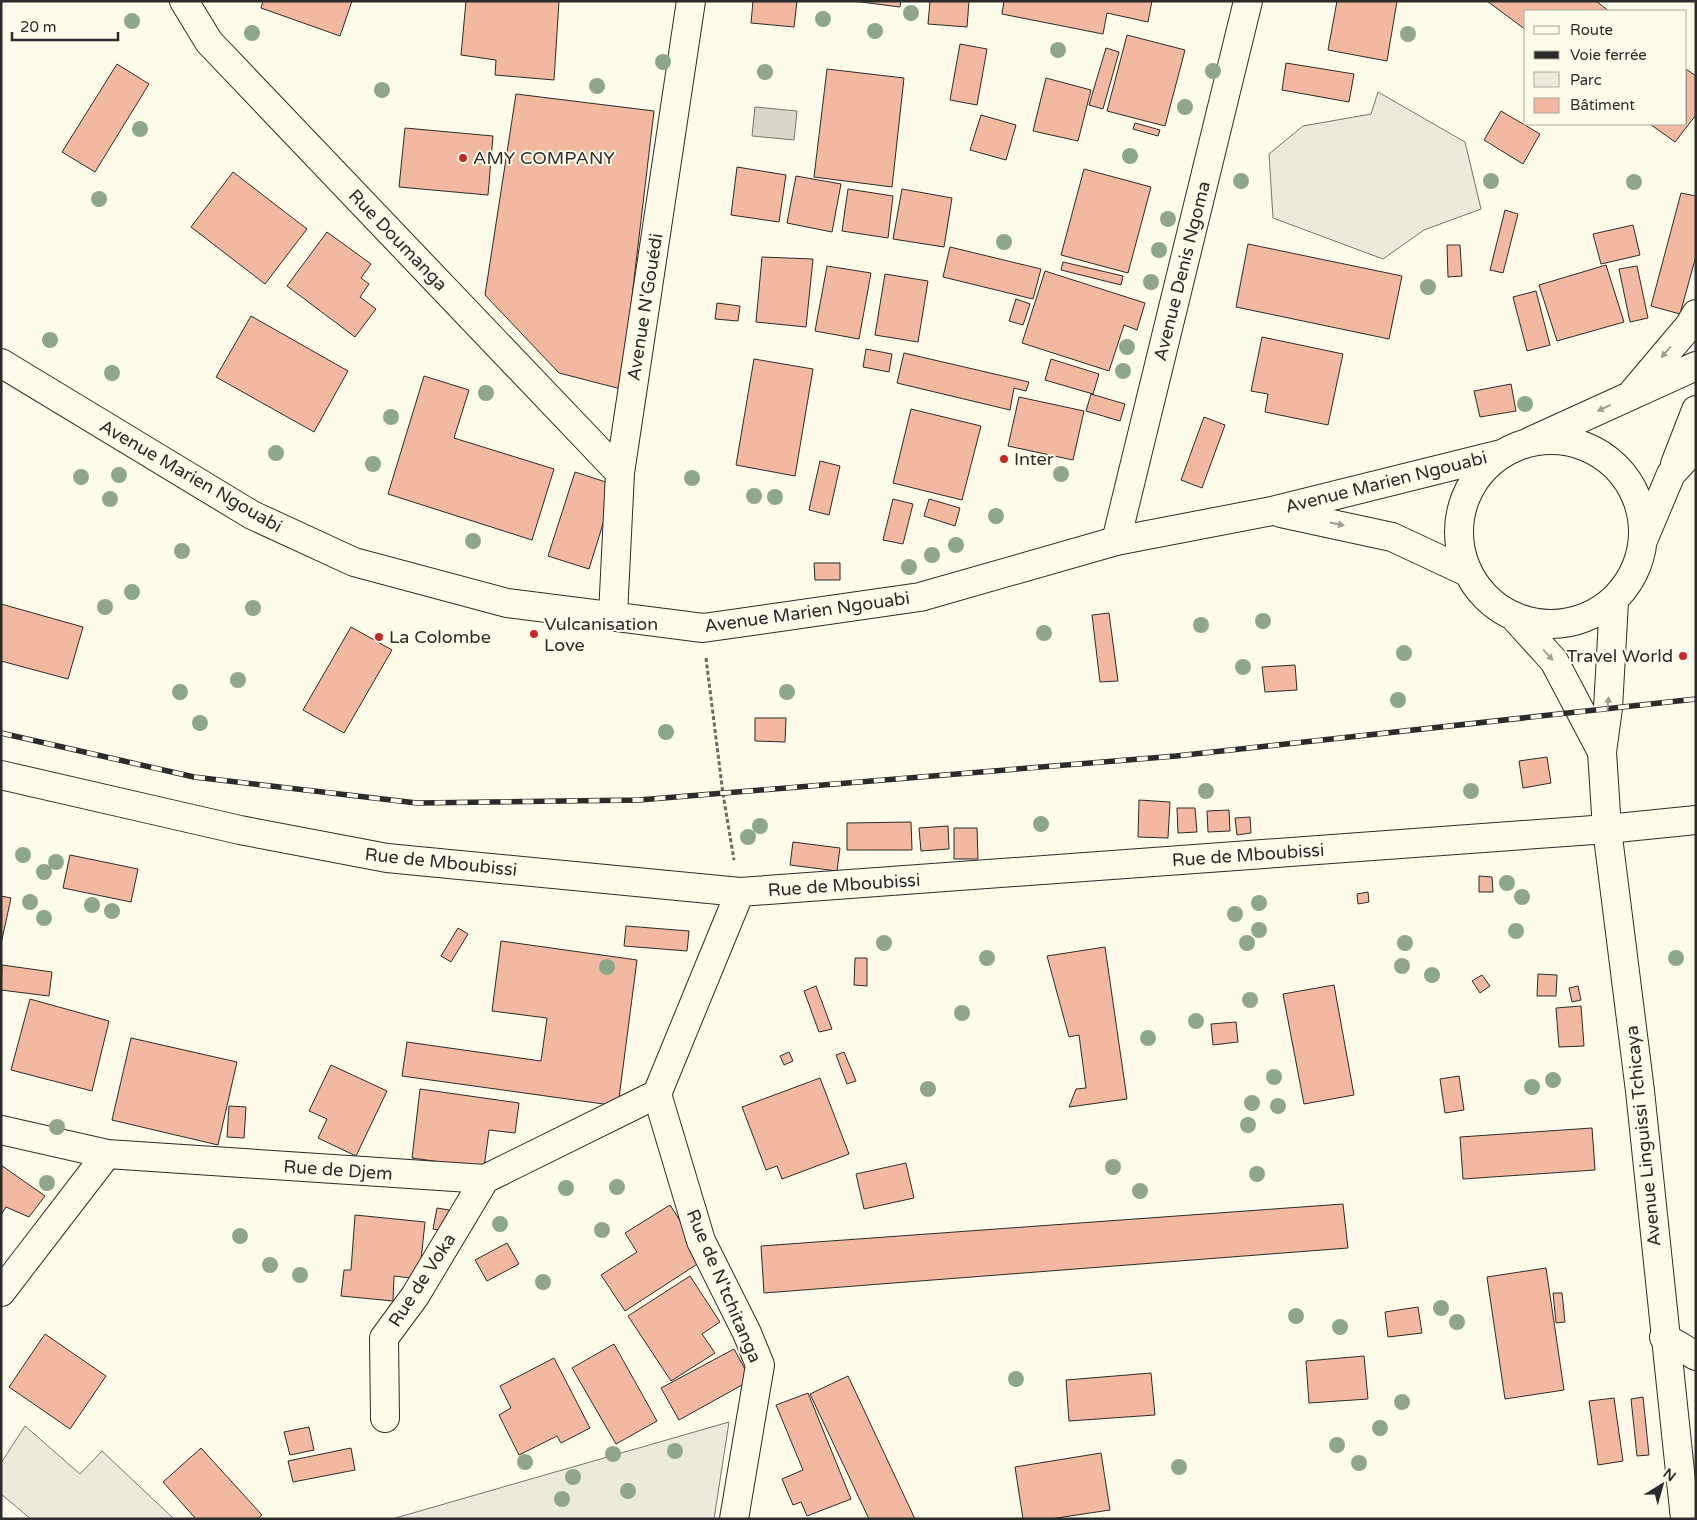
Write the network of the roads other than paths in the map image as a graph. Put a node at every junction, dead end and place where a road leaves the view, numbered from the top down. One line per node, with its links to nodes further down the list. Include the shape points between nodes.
1 (184, 1): 12 (street, Rue Doumanga, via 208,42)
2 (691, 1): 12 (street, Avenue N'Gouédi)
3 (1248, 1): 16 (street, Avenue Denis Ngoma)
4 (1696, 314): 7 (street, one-way to 7)
5 (1, 363): 19 (street, Avenue Marien Ngouabi, via 252,515 354,562 507,603)
6 (1696, 366): 7 (street)
7 (1631, 394): 9 (street, one-way to 9)
8 (1696, 410): 13 (street)
9 (1531, 441): 11 (street); 15 (street, via 1564,440 1595,451 1621,471 1639,502)
10 (1696, 447): 13 (street)
11 (1501, 454): 14 (street, Avenue Marien Ngouabi); 17 (street, via 1477,476 1461,505 1458,539)
12 (620, 473): 19 (street, Avenue N'Gouédi)
13 (1671, 474): 15 (street)
14 (1272, 511): 16 (street, Avenue Marien Ngouabi); 17 (street, Avenue Marien Ngouabi, one-way to 17, via 1392,537)
15 (1644, 538): 18 (street, via 1635,573)
16 (1116, 541): 19 (street, Avenue Marien Ngouabi, via 920,597 702,628)
17 (1467, 572): 20 (street, via 1487,600)
18 (1614, 602): 20 (street, via 1582,620 1549,625); 21 (street, one-way to 18)
19 (612, 615)
20 (1516, 618): 21 (street, one-way to 21, via 1554,661)
21 (1602, 752): 24 (street, Avenue Linguissi Tchicaya)
22 (1, 775): 25 (street, Rue de Mboubissi, via 240,830 387,858)
23 (1696, 820): 24 (street, Rue de Mboubissi)
24 (1607, 829): 25 (street, Rue de Mboubissi); 31 (street, Avenue Linguissi Tchicaya, via 1640,1091)
25 (740, 892): 26 (street)
26 (657, 1094): 29 (street); 35 (street, Rue de N'tchitanga, via 701,1241 760,1365)
27 (1, 1130): 28 (street, Rue de Djem)
28 (107, 1154): 29 (street, Rue de Djem); 30 (street)
29 (485, 1179): 33 (street, Rue de Voka, via 415,1296 384,1338)
30 (1, 1292)
31 (1664, 1337): 32 (street); 34 (street, Avenue Linguissi Tchicaya)
32 (1696, 1356)
33 (385, 1418)
34 (1687, 1456): 36 (street, Avenue Linguissi Tchicaya)
35 (734, 1519)
36 (1685, 1519)

